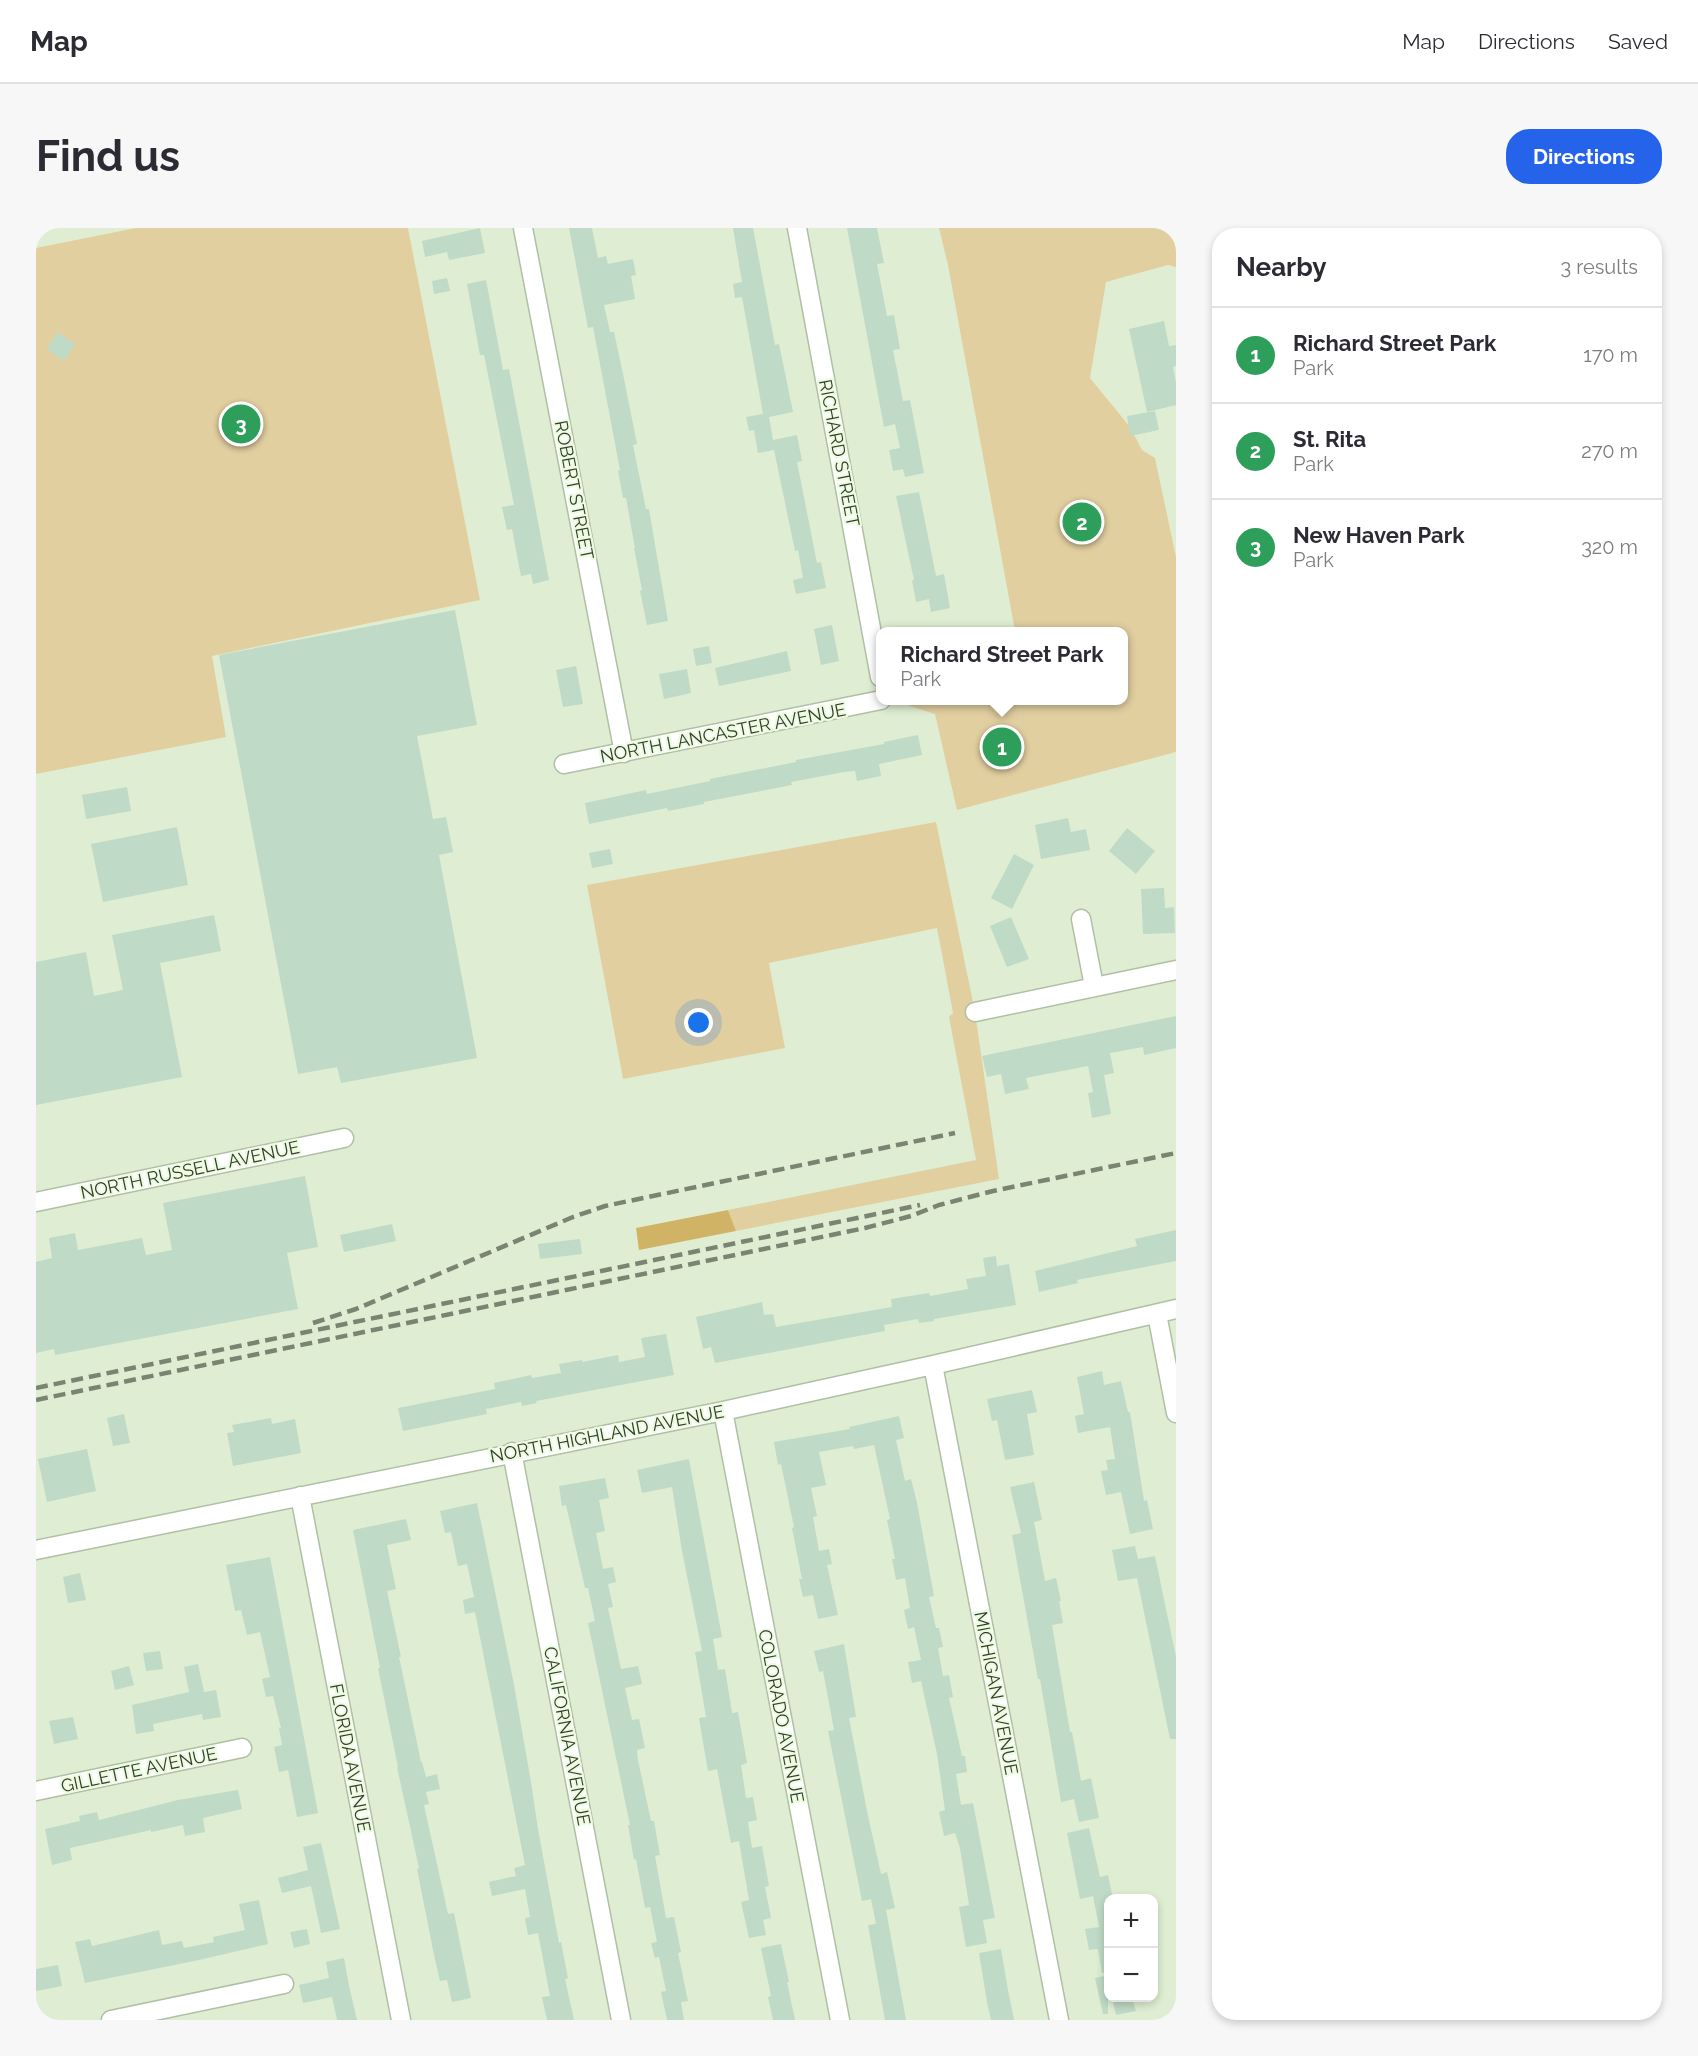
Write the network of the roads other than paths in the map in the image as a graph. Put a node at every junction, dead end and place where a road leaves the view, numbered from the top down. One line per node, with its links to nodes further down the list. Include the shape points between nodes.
1 (523, 228): 5 (street, ROBERT STREET)
2 (797, 228): 3 (street, RICHARD STREET)
3 (876, 655)
4 (876, 701): 5 (street, NORTH LANCASTER AVENUE)
5 (624, 753): 6 (street, NORTH LANCASTER AVENUE)
6 (564, 765)
7 (1081, 920): 9 (street)
8 (1176, 970): 9 (street)
9 (1094, 986): 10 (street)
10 (975, 1012)
11 (344, 1138): 12 (street, NORTH RUSSELL AVENUE)
12 (36, 1202)
13 (1176, 1309): 14 (street, NORTH HIGHLAND AVENUE)
14 (1157, 1314): 15 (street, NORTH HIGHLAND AVENUE); 17 (street)
15 (933, 1365): 16 (street, NORTH HIGHLAND AVENUE); 28 (street, MICHIGAN AVENUE)
16 (723, 1411): 18 (street, NORTH HIGHLAND AVENUE); 27 (street, COLORADO AVENUE)
17 (1176, 1413)
18 (512, 1452): 19 (street, NORTH HIGHLAND AVENUE); 26 (street, CALIFORNIA AVENUE)
19 (300, 1496): 20 (street, NORTH HIGHLAND AVENUE); 25 (street, FLORIDA AVENUE)
20 (36, 1550)
21 (242, 1748): 22 (street, GILLETTE AVENUE)
22 (36, 1791)
23 (284, 1984): 24 (street)
24 (111, 2020)
25 (401, 2020)
26 (621, 2020)
27 (840, 2020)
28 (1059, 2020)

